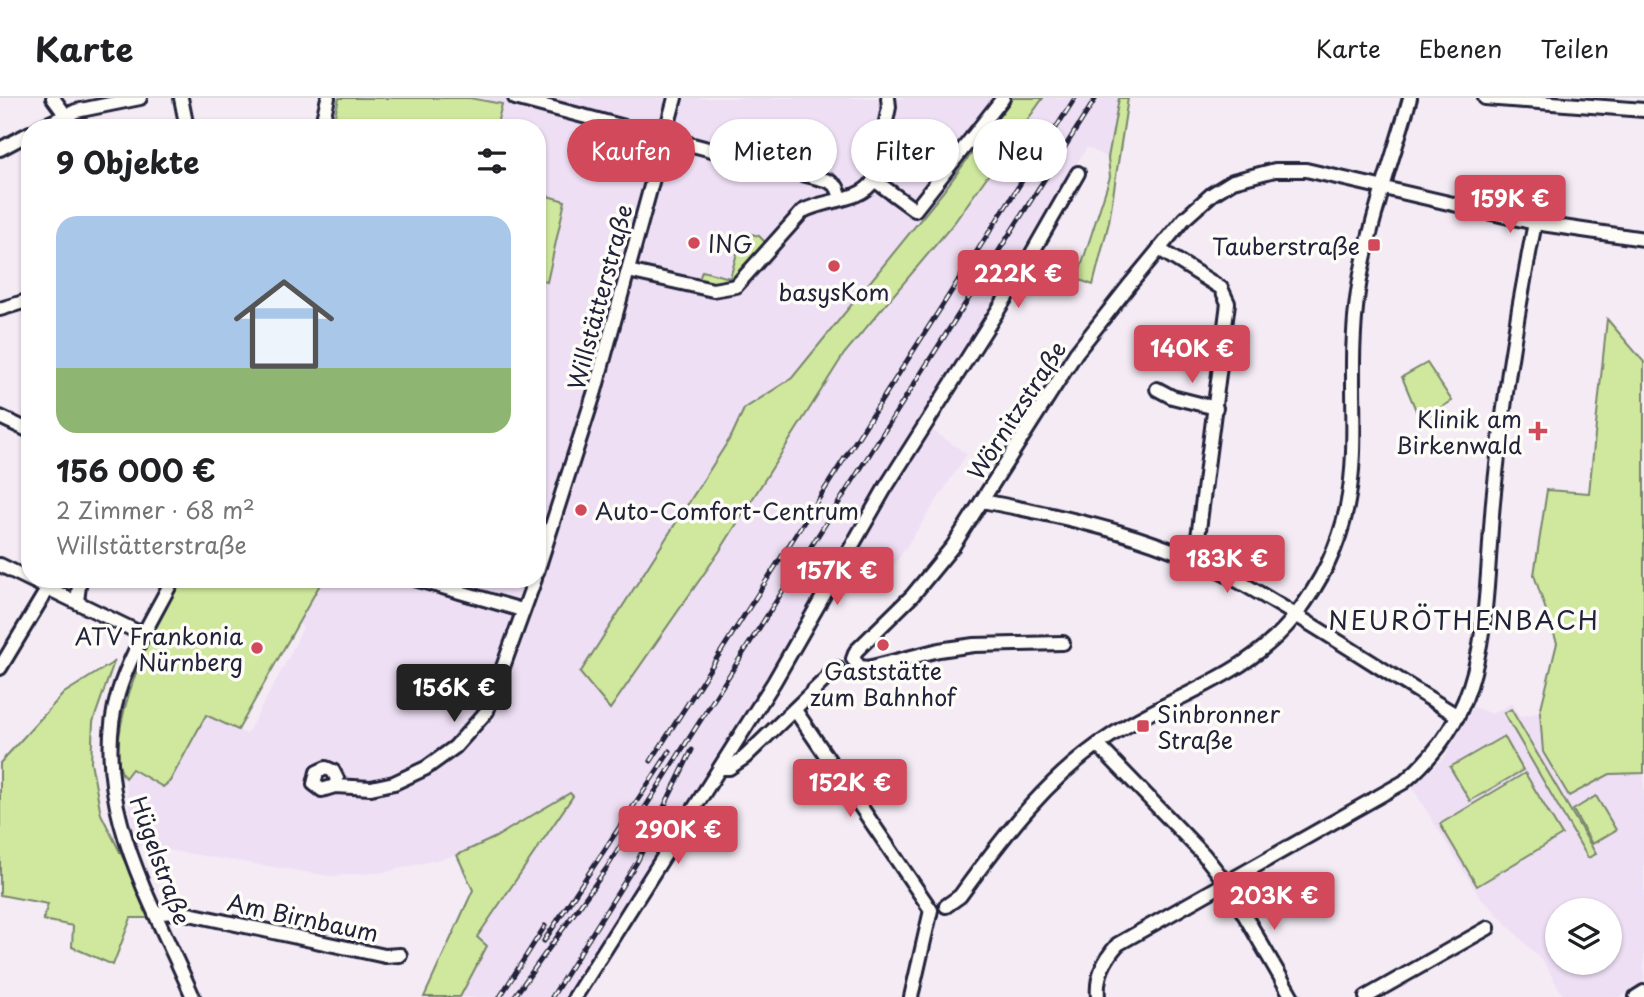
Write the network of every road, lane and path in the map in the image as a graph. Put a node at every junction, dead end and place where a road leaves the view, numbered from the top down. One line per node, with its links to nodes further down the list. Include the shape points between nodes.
1 (53, 98): 12 (street)
2 (140, 98): 12 (street)
3 (181, 98): 15 (street)
4 (328, 98): 16 (street)
5 (515, 98): 17 (street)
6 (675, 98): 18 (street, Willstätterstraße)
7 (888, 98): 19 (street)
8 (1003, 98): 23 (street)
9 (1410, 98): 29 (street)
10 (1485, 98): 11 (street)
11 (1644, 110)
12 (65, 115): 13 (street); 14 (street)
13 (57, 119)
14 (68, 119)
15 (185, 119)
16 (323, 119)
17 (595, 119)
18 (669, 119)
19 (887, 119)
20 (21, 138): 22 (street)
21 (695, 145): 30 (street, via 829,181)
22 (0, 149)
23 (959, 154)
24 (1078, 173): 61 (street)
25 (652, 182): 34 (street, Willstätterstraße)
26 (872, 182): 30 (street, via 864,192)
27 (877, 182): 28 (street, via 915,210)
28 (937, 182)
29 (1382, 187): 31 (street, Wörnitzstraße); 33 (street, Wörnitzstraße, via 1306,170 1254,173 1212,194); 53 (street, via 1358,293 1356,446 1348,508 1321,579)
30 (841, 198): 34 (street, via 803,211 736,286 713,290)
31 (1535, 223): 32 (street, Wörnitzstraße); 59 (street, via 1509,366 1475,671)
32 (1644, 239)
33 (1159, 249): 38 (street, via 1221,288 1226,296); 41 (street, Wörnitzstraße, via 1076,353)
34 (628, 271): 42 (street, Willstätterstraße, via 583,434)
35 (21, 303): 36 (street)
36 (0, 309)
37 (1157, 389): 38 (street)
38 (1216, 408): 43 (street)
39 (0, 417): 40 (street)
40 (21, 427)
41 (982, 501): 43 (street, via 1097,525); 55 (street, Wörnitzstraße, via 933,571 856,650 853,659 868,668 974,645)
42 (546, 545)
43 (1195, 561): 53 (street, via 1244,584)
44 (0, 565): 45 (street)
45 (21, 575)
46 (48, 588): 51 (street); 56 (street)
47 (79, 588): 51 (street)
48 (168, 588): 54 (street, Hügelstraße)
49 (446, 588): 52 (street)
50 (531, 588): 52 (street)
51 (77, 601): 54 (street)
52 (522, 610): 62 (street, via 487,710 455,747 394,783 370,788)
53 (1294, 617): 59 (street); 60 (street, via 1236,670)
54 (144, 635): 65 (street, Hügelstraße, via 119,692 110,753 120,821)
55 (1063, 643)
56 (0, 668)
57 (837, 668): 58 (street)
58 (795, 710): 61 (street, via 745,757 729,768); 71 (street, via 931,910)
59 (1458, 716): 63 (street, via 1445,741 1404,782)
60 (1098, 745): 63 (street); 64 (street, via 1031,803 960,896)
61 (720, 768): 70 (street)
62 (335, 786)
63 (1226, 883): 72 (street, via 1118,944 1098,977); 73 (street)
64 (946, 906)
65 (157, 913): 67 (street, Am Birnbaum, via 180,912 385,956); 69 (street, Hügelstraße)
66 (1488, 928): 74 (street)
67 (400, 955)
68 (1644, 992): 75 (street)
69 (193, 997)
70 (575, 997)
71 (911, 997)
72 (1098, 997)
73 (1292, 997)
74 (1366, 997)
75 (1636, 997)

